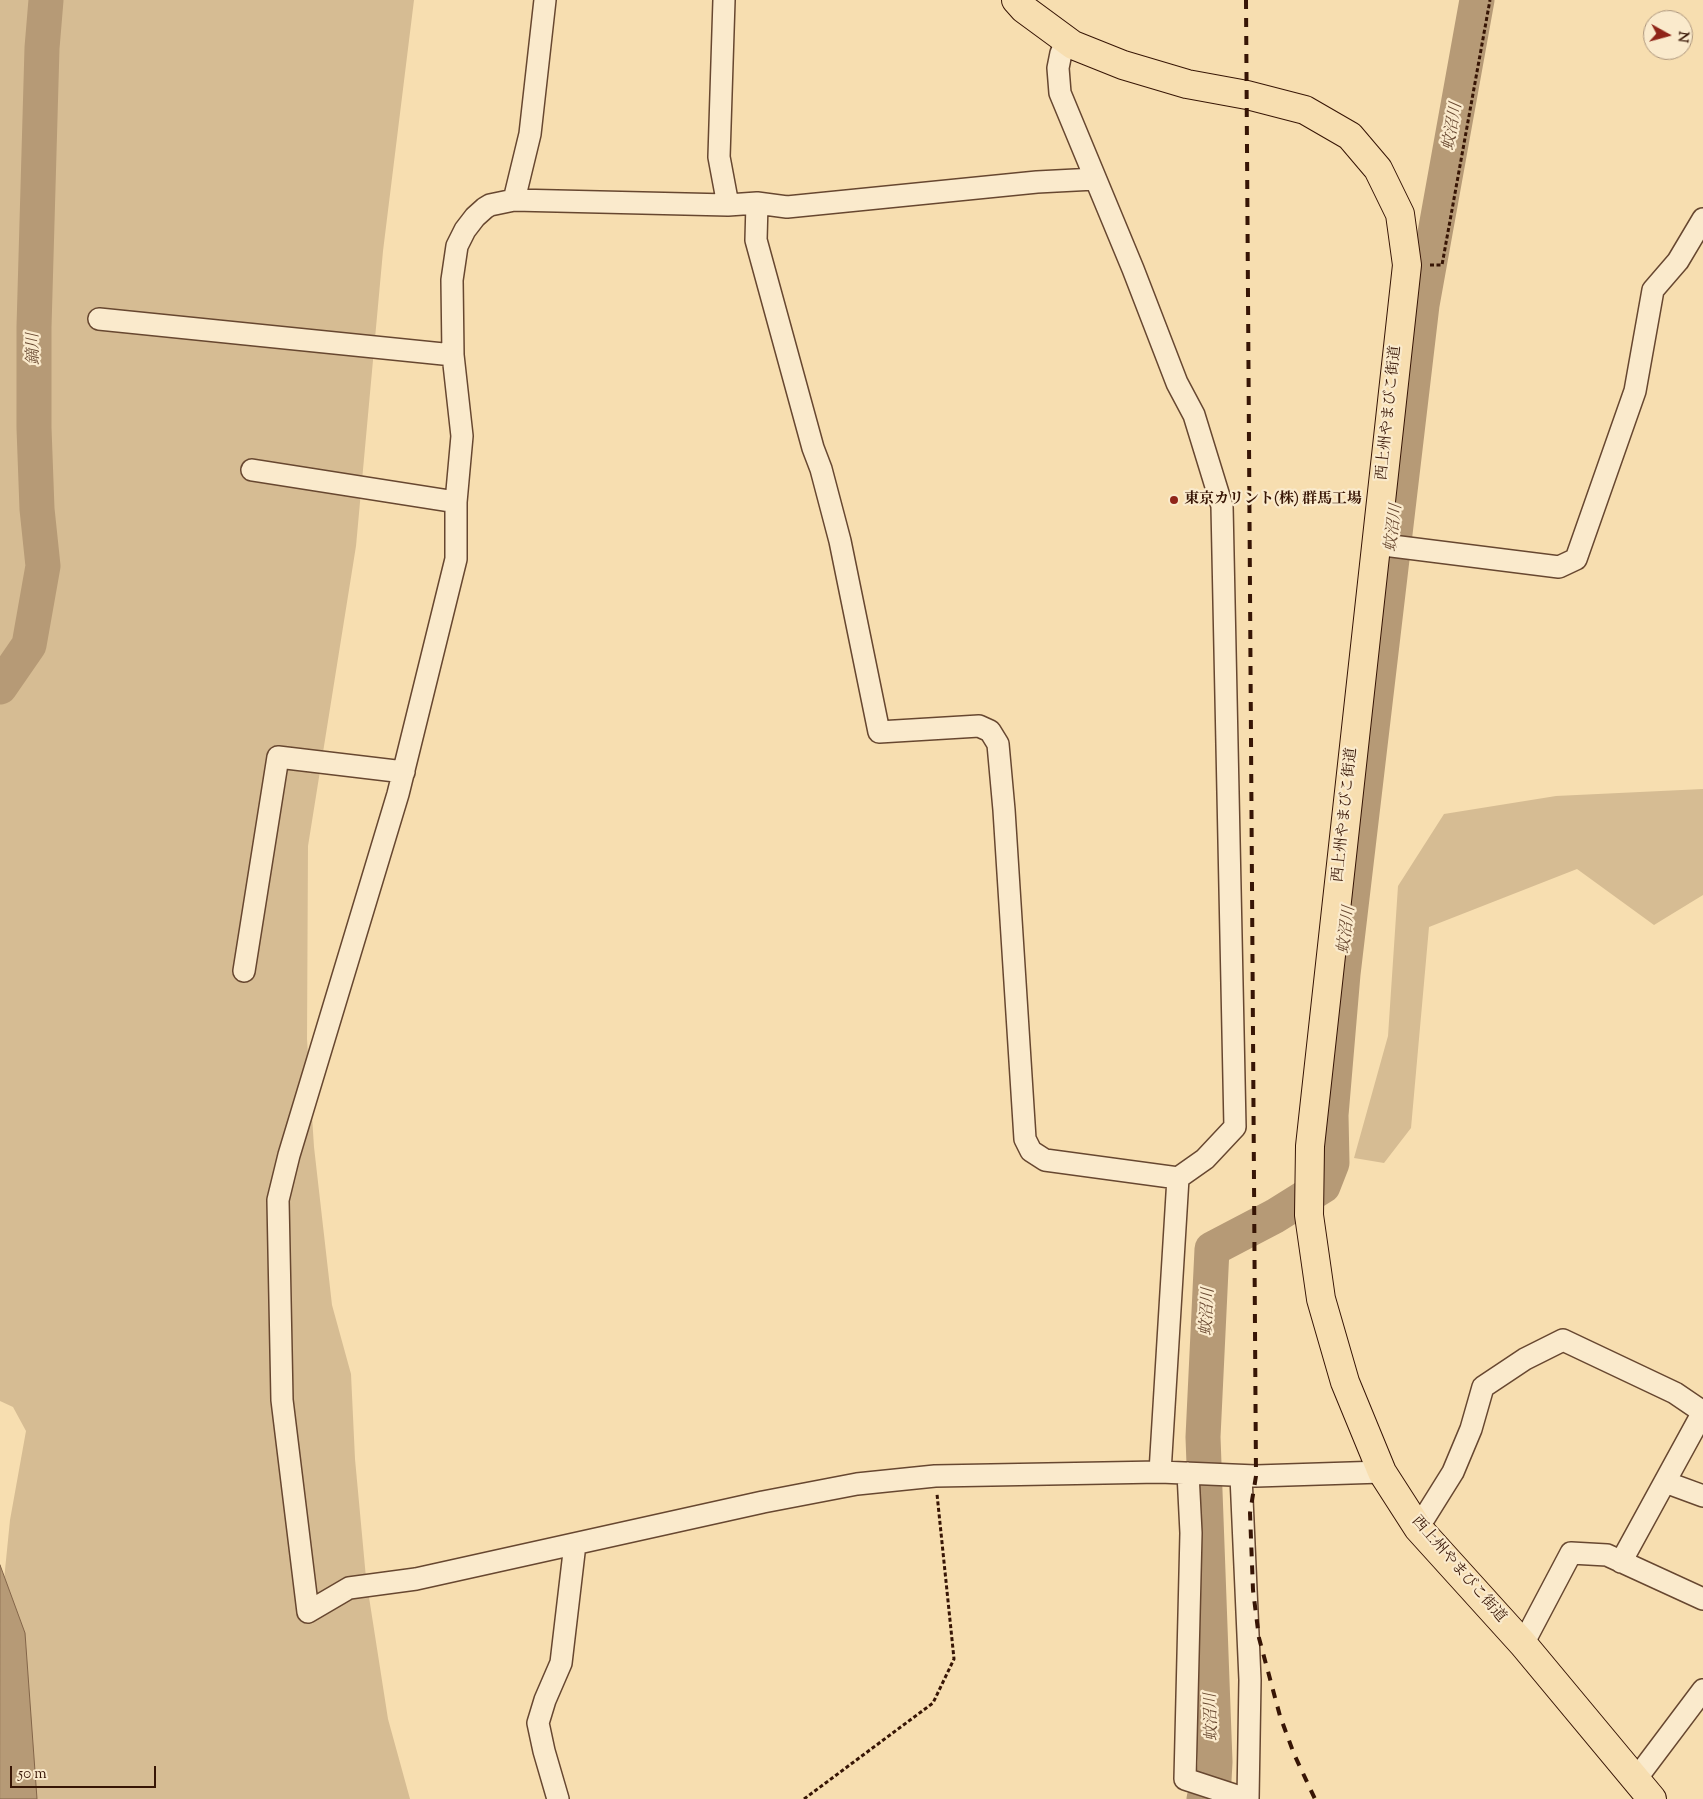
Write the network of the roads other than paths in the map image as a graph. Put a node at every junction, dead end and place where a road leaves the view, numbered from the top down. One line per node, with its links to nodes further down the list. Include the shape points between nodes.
1 (545, 0): 6 (street, via 530,134)
2 (724, 0): 8 (street, via 719,157)
3 (1028, 6): 4 (highway, 西上州やまびこ街道)
4 (1073, 45): 5 (street, via 1061,53 1058,68 1060,92); 14 (highway, 西上州やまびこ街道, via 1123,65 1187,84 1247,94 1305,110 1350,136 1378,169 1400,214 1407,265)
5 (1095, 178): 7 (street, via 787,207); 17 (street, via 1176,383 1194,415 1222,506 1235,1127 1205,1159)
6 (514, 200): 8 (street); 11 (street, via 485,208 465,230 457,246 452,280)
7 (757, 203): 8 (street); 17 (street, via 756,240 840,541 879,732 979,726 990,731 998,744 1025,1139 1030,1151 1045,1160)
8 (728, 205)
9 (1703, 219): 14 (street, via 1678,262 1653,290 1635,391 1576,559 1559,567)
10 (99, 319): 11 (street)
11 (453, 355): 13 (street, via 462,436)
12 (252, 470): 13 (street)
13 (456, 502): 15 (street, via 456,559)
14 (1389, 545): 19 (highway, 西上州やまびこ街道, via 1310,1146 1309,1215 1326,1318 1345,1382)
15 (404, 772): 16 (street, via 278,757); 25 (street, via 278,1200 282,1400 308,1612 349,1588 416,1579)
16 (244, 971)
17 (1178, 1178): 18 (street)
18 (1160, 1472): 20 (street); 25 (street, via 935,1476 857,1484)
19 (1382, 1472): 21 (street); 24 (highway, 西上州やまびこ街道)
20 (1188, 1473): 21 (street); 31 (street, via 1191,1533 1186,1778)
21 (1241, 1476): 31 (street, via 1250,1680)
22 (1665, 1482): 23 (street); 24 (street, via 1703,1412 1675,1393 1563,1340 1525,1359 1482,1387 1471,1429 1453,1472); 26 (street)
23 (1703, 1496)
24 (1418, 1528): 28 (highway, 西上州やまびこ街道)
25 (575, 1544): 32 (street, via 560,1663 538,1723)
26 (1621, 1562): 27 (street); 28 (street, via 1607,1555 1571,1553)
27 (1703, 1599)
28 (1523, 1644): 30 (highway, 西上州やまびこ街道)
29 (1703, 1690): 30 (street)
30 (1644, 1789)
31 (1242, 1798)
32 (558, 1799)

